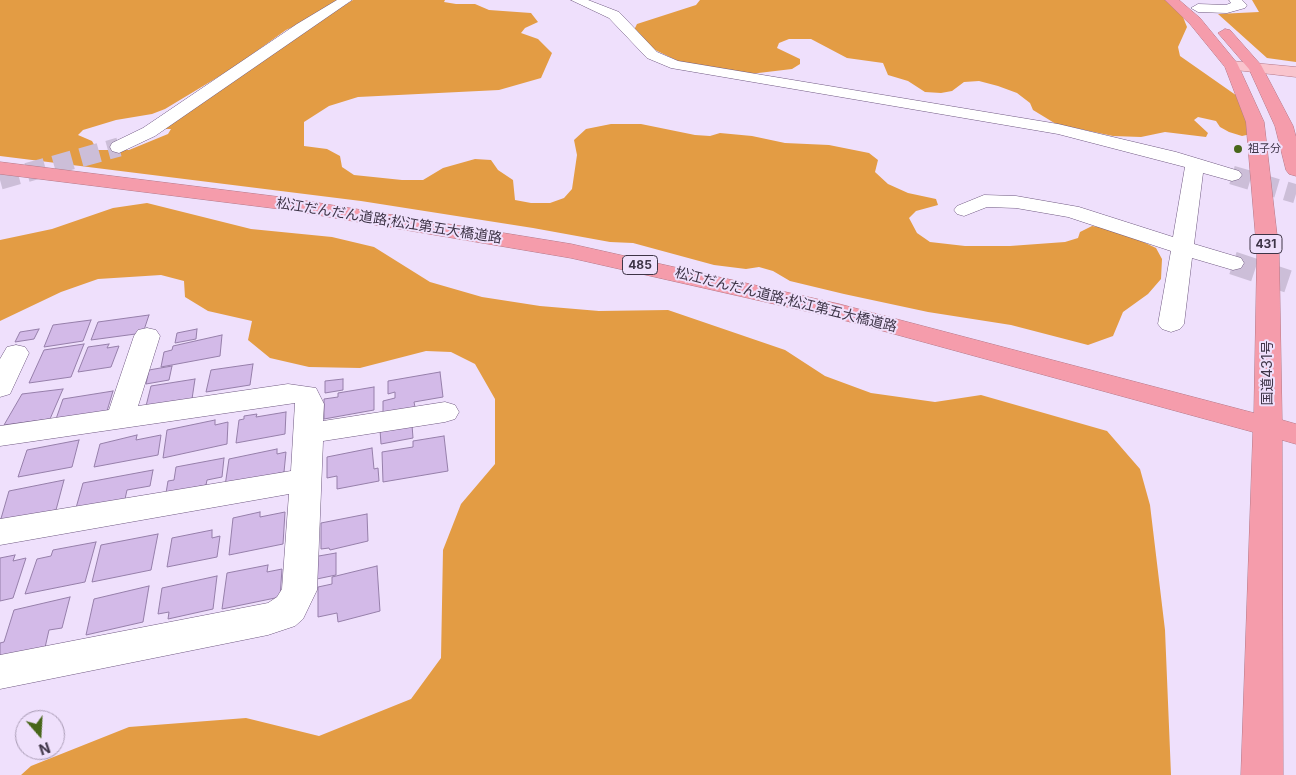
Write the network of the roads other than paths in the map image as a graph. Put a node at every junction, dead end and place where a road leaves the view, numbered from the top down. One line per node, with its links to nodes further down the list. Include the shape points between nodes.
1 (346, 0): 9 (street, via 149,132)
2 (577, 0): 10 (street, via 614,15 652,55 676,65 1058,129)
3 (1170, 0): 6 (highway, 国道431号 / 431, via 1195,21)
4 (1235, 0): 5 (street, via 1240,6 1227,9)
5 (1192, 4): 7 (highway, via 1230,38)
6 (1232, 66): 7 (main road); 22 (highway, 国道431号 / 431, via 1255,122)
7 (1256, 68): 8 (main road); 12 (highway, via 1284,126)
8 (1296, 72)
9 (119, 147)
10 (1195, 164): 13 (street); 16 (street)
11 (0, 168): 22 (highway, 松江だんだん道路;松江第五大橋道路 / 485, via 288,204 571,250 840,311)
12 (1296, 170)
13 (1232, 175)
14 (964, 210): 15 (street, via 984,201 1072,212)
15 (1233, 263)
16 (1170, 324)
17 (146, 336): 21 (street)
18 (16, 353): 19 (street)
19 (0, 388)
20 (445, 412): 23 (street)
21 (120, 419): 23 (street, via 298,393 309,398); 24 (street)
22 (1282, 430): 28 (highway, 国道431号 / 431)
23 (308, 433): 25 (street)
24 (0, 436)
25 (305, 480): 26 (street); 27 (street, via 299,590 290,608 282,614)
26 (0, 532)
27 (0, 672)
28 (1262, 775)

